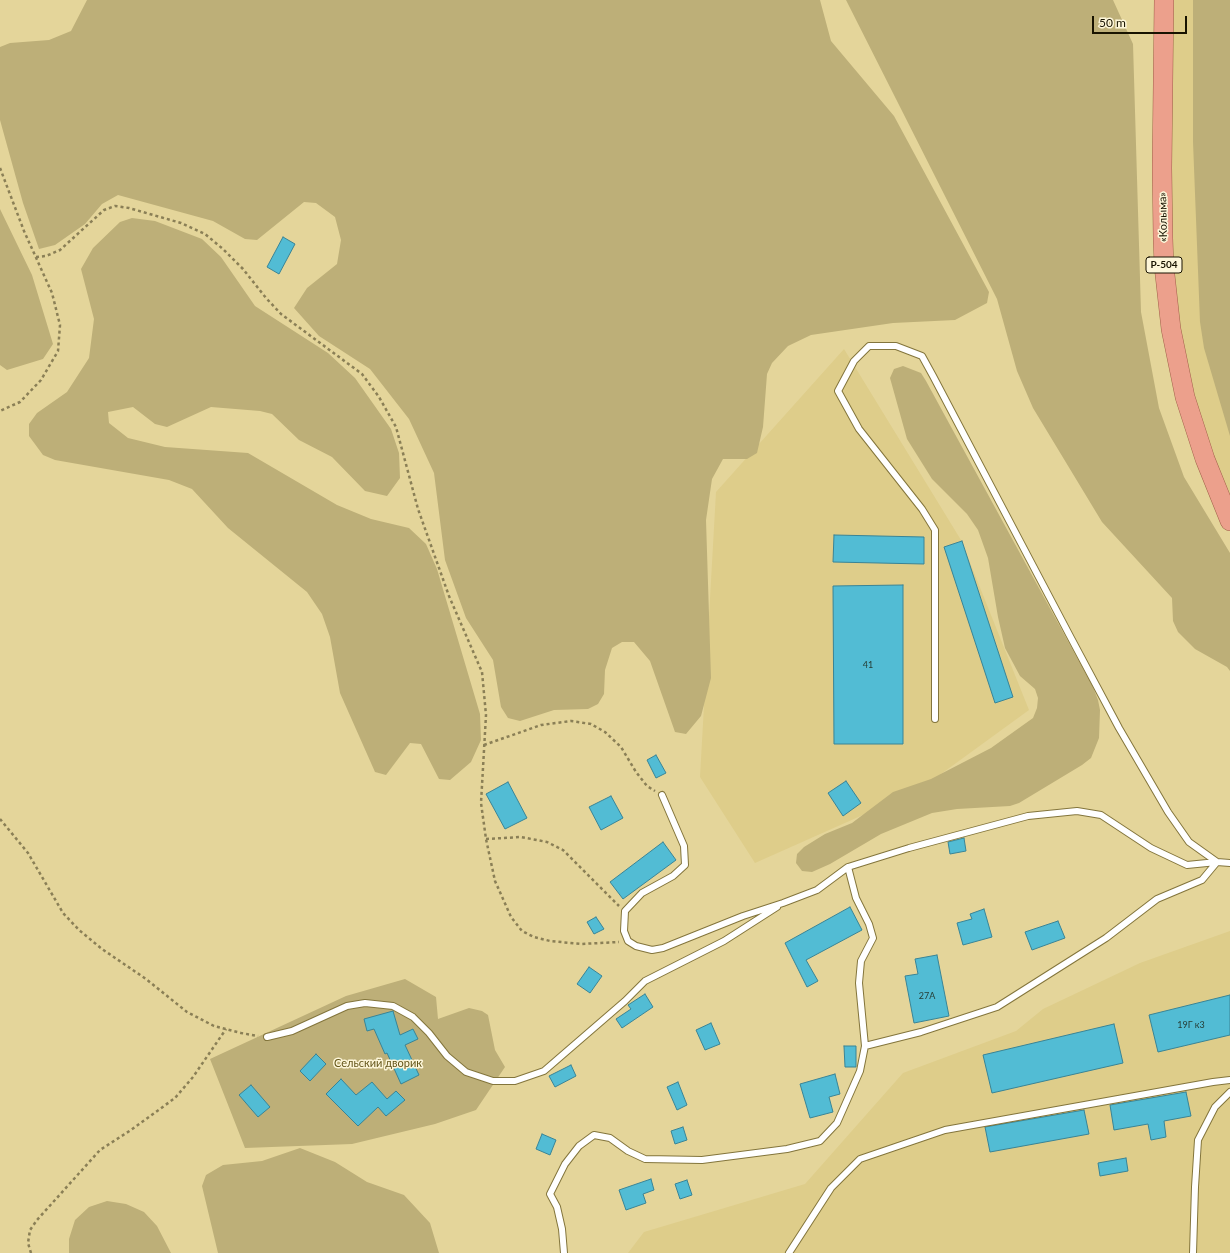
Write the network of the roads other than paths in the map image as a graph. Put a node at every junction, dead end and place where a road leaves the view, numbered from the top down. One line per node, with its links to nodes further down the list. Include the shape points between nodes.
1 (1164, 0): 2 (highway, «Колыма» / Р-504, via 1162,209 1164,266 1170,322 1185,397 1205,459)
2 (1230, 521)
3 (935, 719): 5 (lane, via 935,530 922,509 859,429 838,391 854,360 869,346 896,346 922,356 1074,645 1161,800 1189,842)
4 (662, 795): 8 (lane, via 684,846 685,865 673,876 642,893 625,912 624,931 628,941 652,950 663,948)
5 (1217, 862): 6 (lane); 7 (lane, via 1187,864 1151,848 1101,815 1077,810 1028,816); 10 (lane, via 1202,880 1158,899 1106,938 997,1007 921,1032)
6 (1230, 863)
7 (848, 867): 8 (lane, via 817,890); 10 (lane, via 856,898 869,924 872,938 862,961 859,983)
8 (783, 903): 9 (lane, via 724,940 645,981 544,1071 515,1081 493,1081 466,1072 447,1056 413,1017 393,1006 365,1003 347,1006 292,1031)
9 (267, 1037)
10 (865, 1046): 13 (lane, via 860,1071 837,1123 820,1141 788,1149 702,1160 645,1159 610,1138 594,1135 580,1146 565,1164 550,1194 557,1208 562,1229)
11 (1230, 1080): 14 (lane, via 945,1130 860,1159 831,1188)
12 (1230, 1092): 15 (lane, via 1215,1107 1198,1140)
13 (564, 1253)
14 (790, 1253)
15 (1193, 1253)

